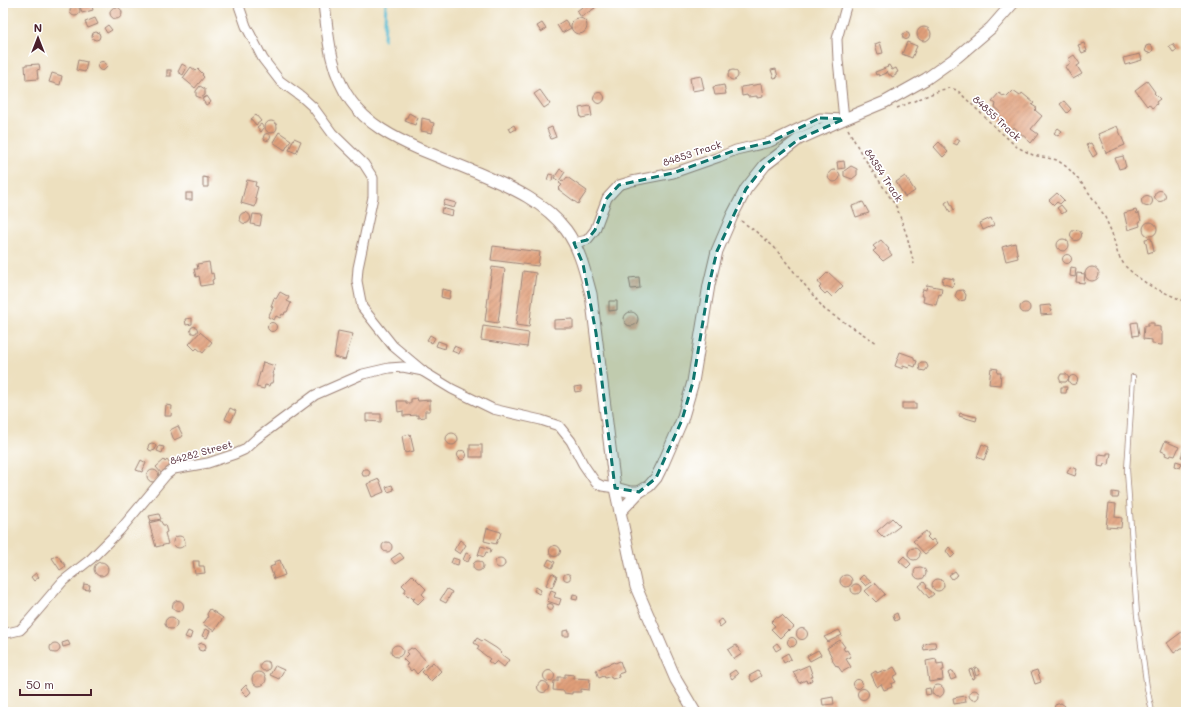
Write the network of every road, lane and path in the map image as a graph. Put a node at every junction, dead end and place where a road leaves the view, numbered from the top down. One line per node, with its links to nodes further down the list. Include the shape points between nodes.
1 (238, 3): 12 (street, via 246,26 263,59 280,81 314,107 332,133 364,164 373,178 373,197 358,268 357,281 362,307 393,346)
2 (324, 3): 8 (street, via 333,64 340,83 351,102 367,118 383,131 410,145 513,188 553,216)
3 (847, 3): 6 (street, via 837,39)
4 (1013, 3): 6 (street, via 991,28 926,79 885,102)
5 (894, 109): 10 (path, 84855 Track, via 942,90 956,90 1017,147 1033,155 1057,160 1068,168 1104,215 1118,255 1125,266 1152,287)
6 (844, 119): 7 (street, via 799,139 765,165 746,189); 8 (street, 84853 Track, via 820,118 770,142 736,150 673,173 619,185 607,198 595,230 587,240); 9 (path, 84354 Track, via 849,133 897,208 908,236)
7 (732, 216): 11 (path, via 754,230 774,248 826,310); 15 (street, via 718,251 709,284 693,382 682,420 656,478)
8 (574, 243): 14 (street, via 583,264 590,294)
9 (914, 264)
10 (1186, 302)
11 (877, 343)
12 (424, 372): 14 (street, via 493,409 559,426 596,483); 17 (street, 84282 Street, via 403,367 363,374 315,395 244,450 208,463 174,469 166,475 120,530 91,560 63,581 20,630)
13 (1133, 377): 19 (lane, via 1127,470 1137,615)
14 (615, 488): 15 (street); 16 (street)
15 (639, 492): 16 (street)
16 (620, 512): 18 (street, via 636,587 676,680)
17 (3, 634)
18 (695, 712)
19 (1152, 712)

